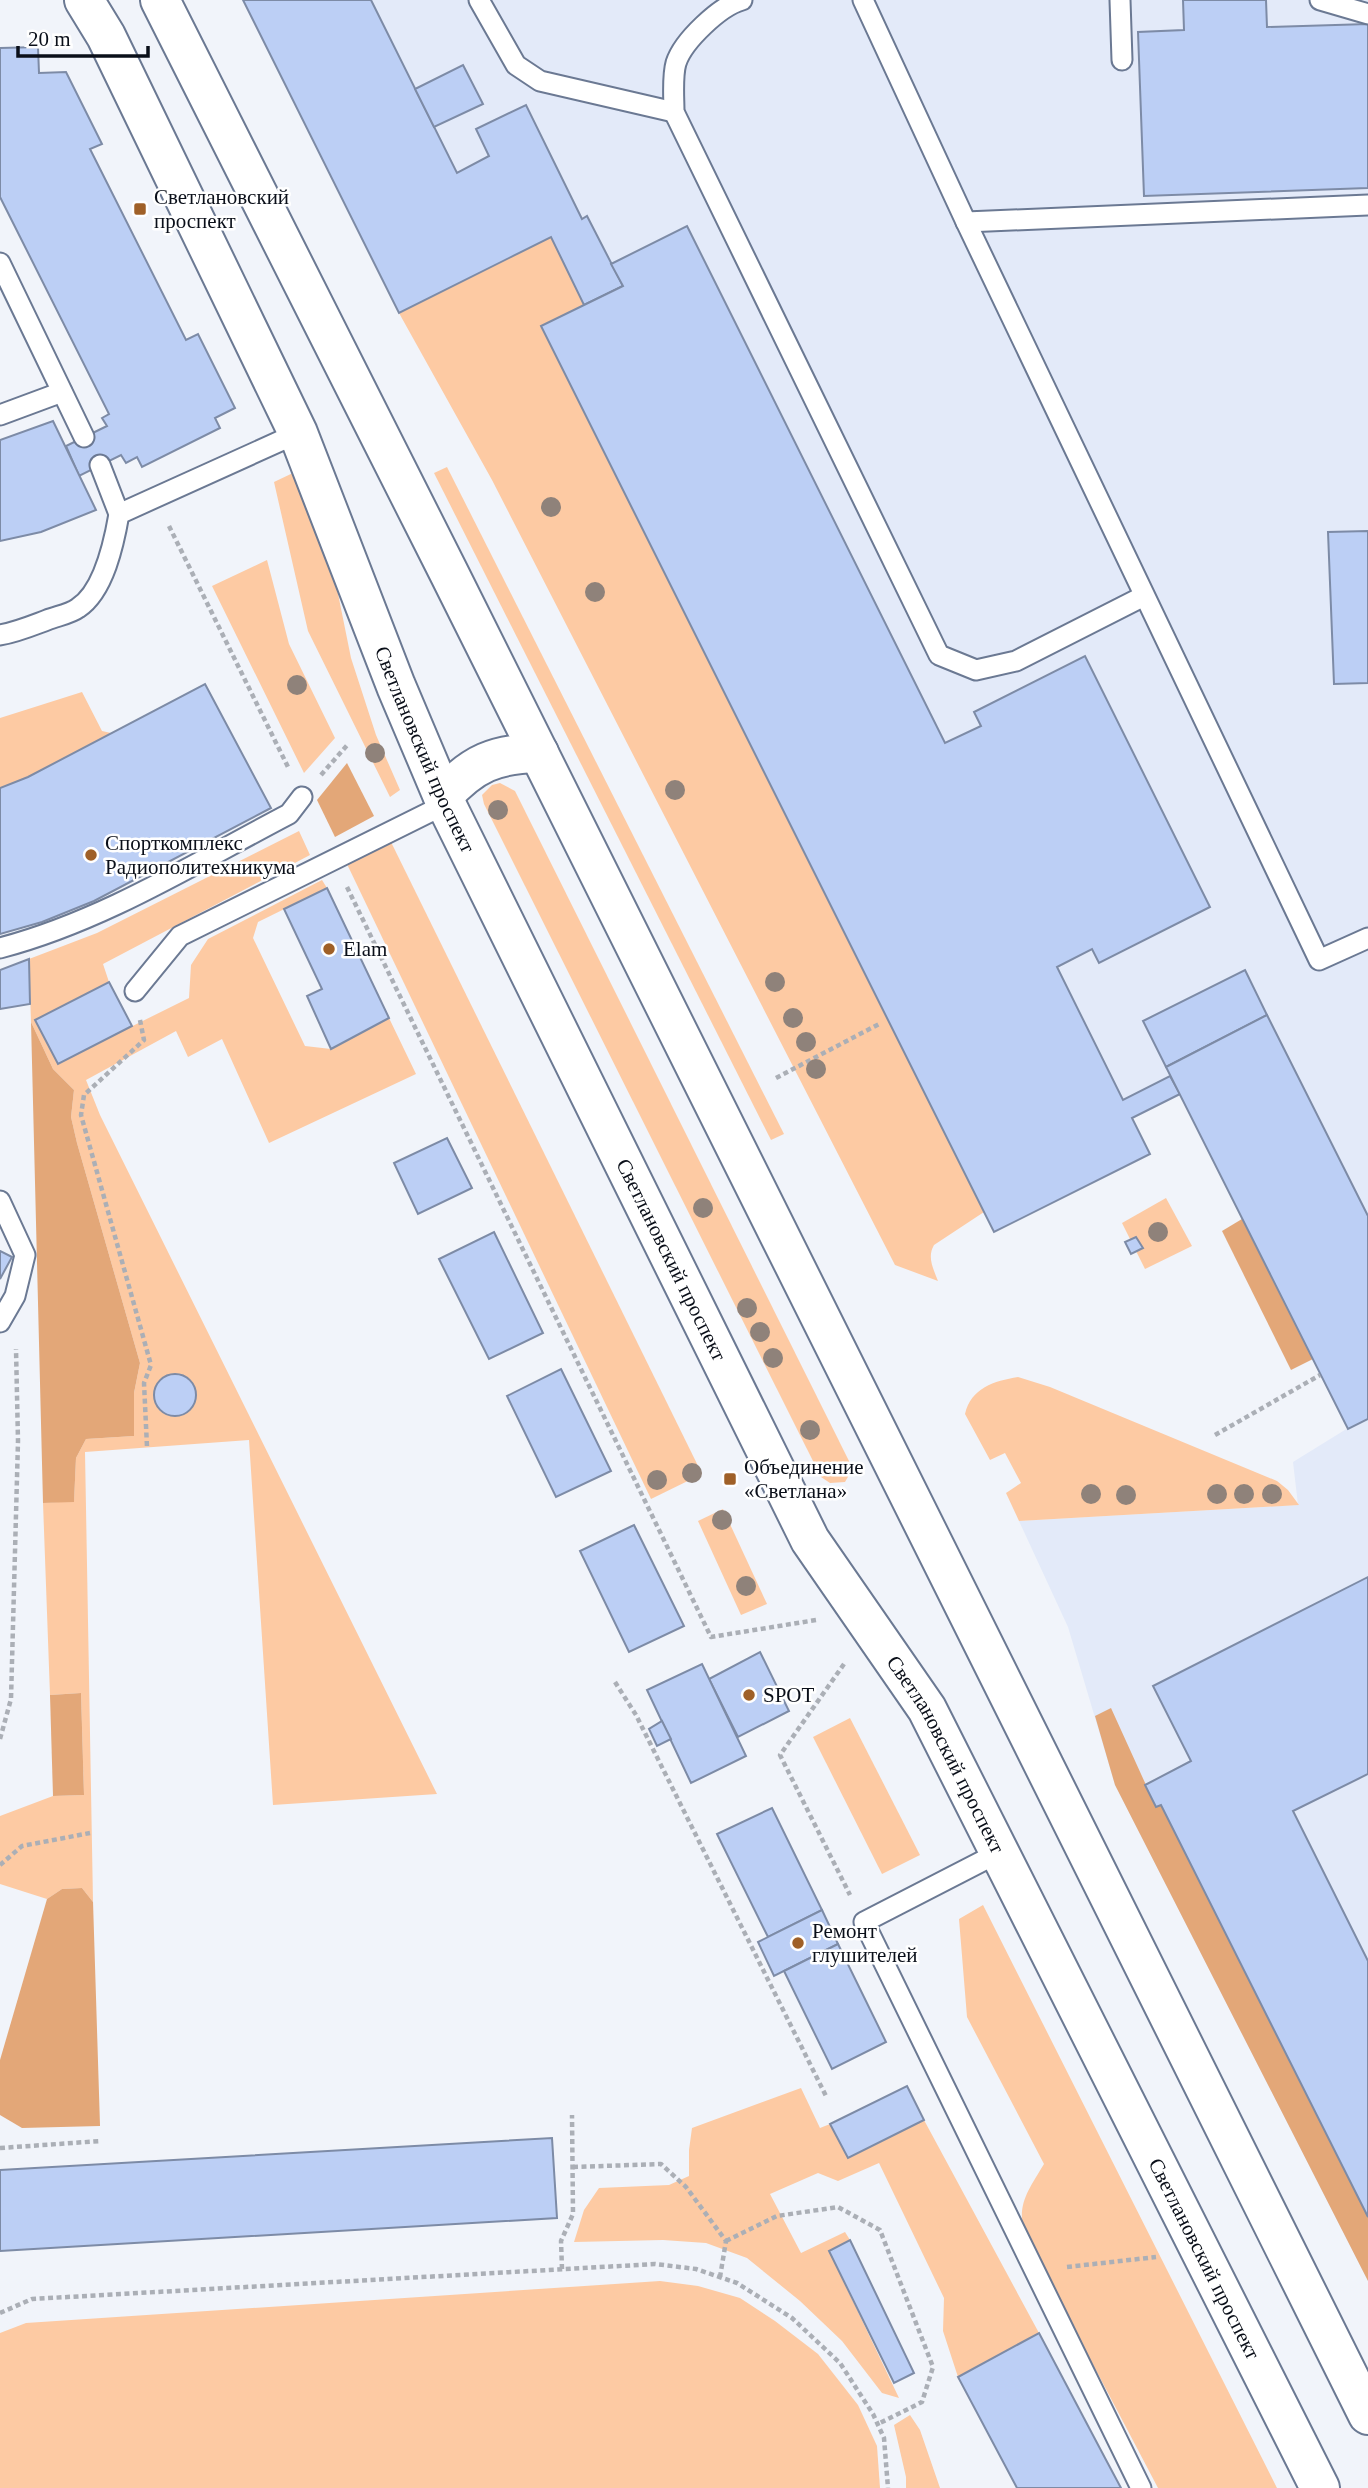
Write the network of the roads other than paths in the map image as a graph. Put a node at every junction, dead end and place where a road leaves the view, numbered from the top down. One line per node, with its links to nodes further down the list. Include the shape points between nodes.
1 (84, 0): 16 (main road, Светлановский проспект, via 106,36)
2 (160, 0): 22 (main road)
3 (479, 0): 10 (lane, via 516,65 540,81)
4 (863, 0): 12 (lane)
5 (1120, 0): 9 (lane)
6 (1320, 0): 8 (lane)
7 (736, 1): 10 (lane, via 701,26 676,62)
8 (1368, 14)
9 (1122, 60)
10 (674, 112): 20 (lane, via 939,655 976,670 1016,661)
11 (1368, 205): 12 (lane)
12 (966, 222): 20 (lane)
13 (0, 263): 14 (lane)
14 (62, 392): 15 (lane); 17 (lane)
15 (0, 415)
16 (298, 433): 19 (lane); 24 (main road, Светлановский проспект)
17 (84, 437)
18 (100, 465): 19 (lane)
19 (119, 514): 21 (lane, via 105,569 78,608)
20 (1144, 596): 25 (lane, via 1320,961)
21 (0, 635)
22 (540, 753): 24 (main road, via 509,754 486,763 462,775); 31 (main road)
23 (302, 797): 26 (lane, via 289,814 99,914)
24 (444, 800): 27 (lane, via 180,936); 30 (main road, Светлановский проспект, via 810,1540 927,1709)
25 (1368, 938)
26 (0, 948)
27 (135, 992)
28 (0, 1201): 29 (lane, via 25,1255 15,1296)
29 (0, 1322)
30 (1000, 1852): 32 (lane, via 863,1922); 33 (main road, Светлановский проспект)
31 (1368, 2415)
32 (1141, 2488)
33 (1320, 2488)

